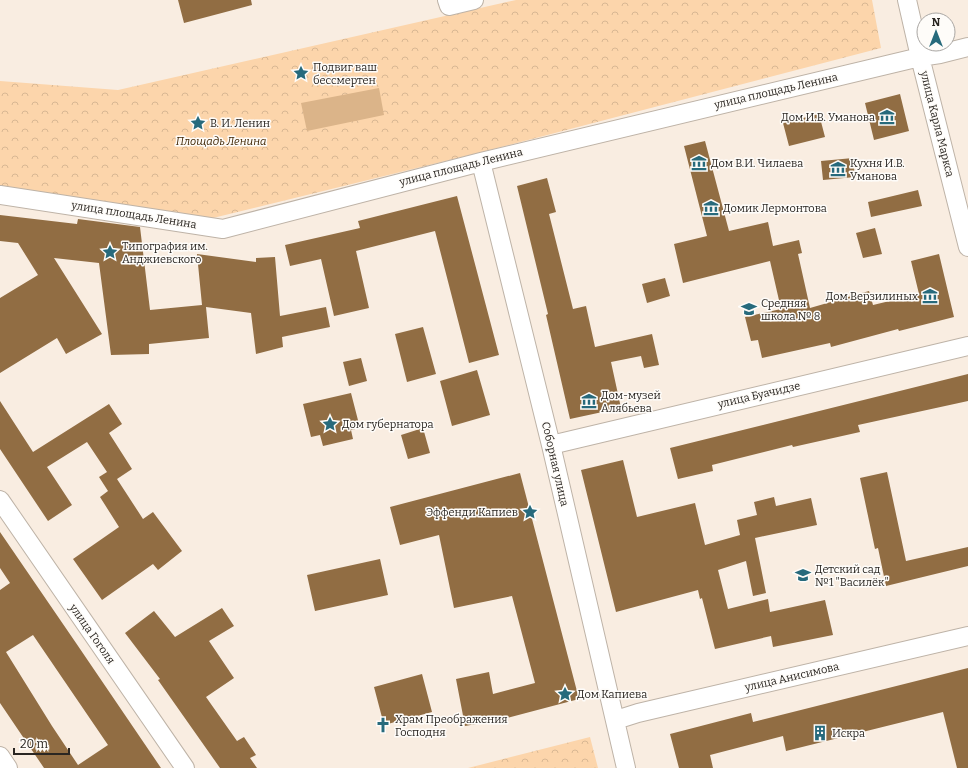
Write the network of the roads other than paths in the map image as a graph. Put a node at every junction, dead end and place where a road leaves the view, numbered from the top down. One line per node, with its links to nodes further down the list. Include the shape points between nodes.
1 (474, 0): 3 (street)
2 (907, 0): 5 (street, улица Карла Маркса)
3 (448, 3)
4 (968, 47): 5 (street, улица площадь Ленина)
5 (920, 57): 6 (street, улица площадь Ленина); 8 (street, улица Карла Маркса)
6 (481, 162): 7 (street, улица площадь Ленина, via 222,228); 10 (street, Соборная улица)
7 (0, 195)
8 (968, 247)
9 (968, 346): 10 (street, улица Буачидзе)
10 (551, 445): 13 (street, Соборная улица)
11 (0, 500): 16 (street, улица Гоголя)
12 (968, 636): 13 (street, улица Анисимова)
13 (616, 720): 17 (street, Соборная улица)
14 (0, 756): 15 (street)
15 (8, 768)
16 (185, 768)
17 (626, 768)

